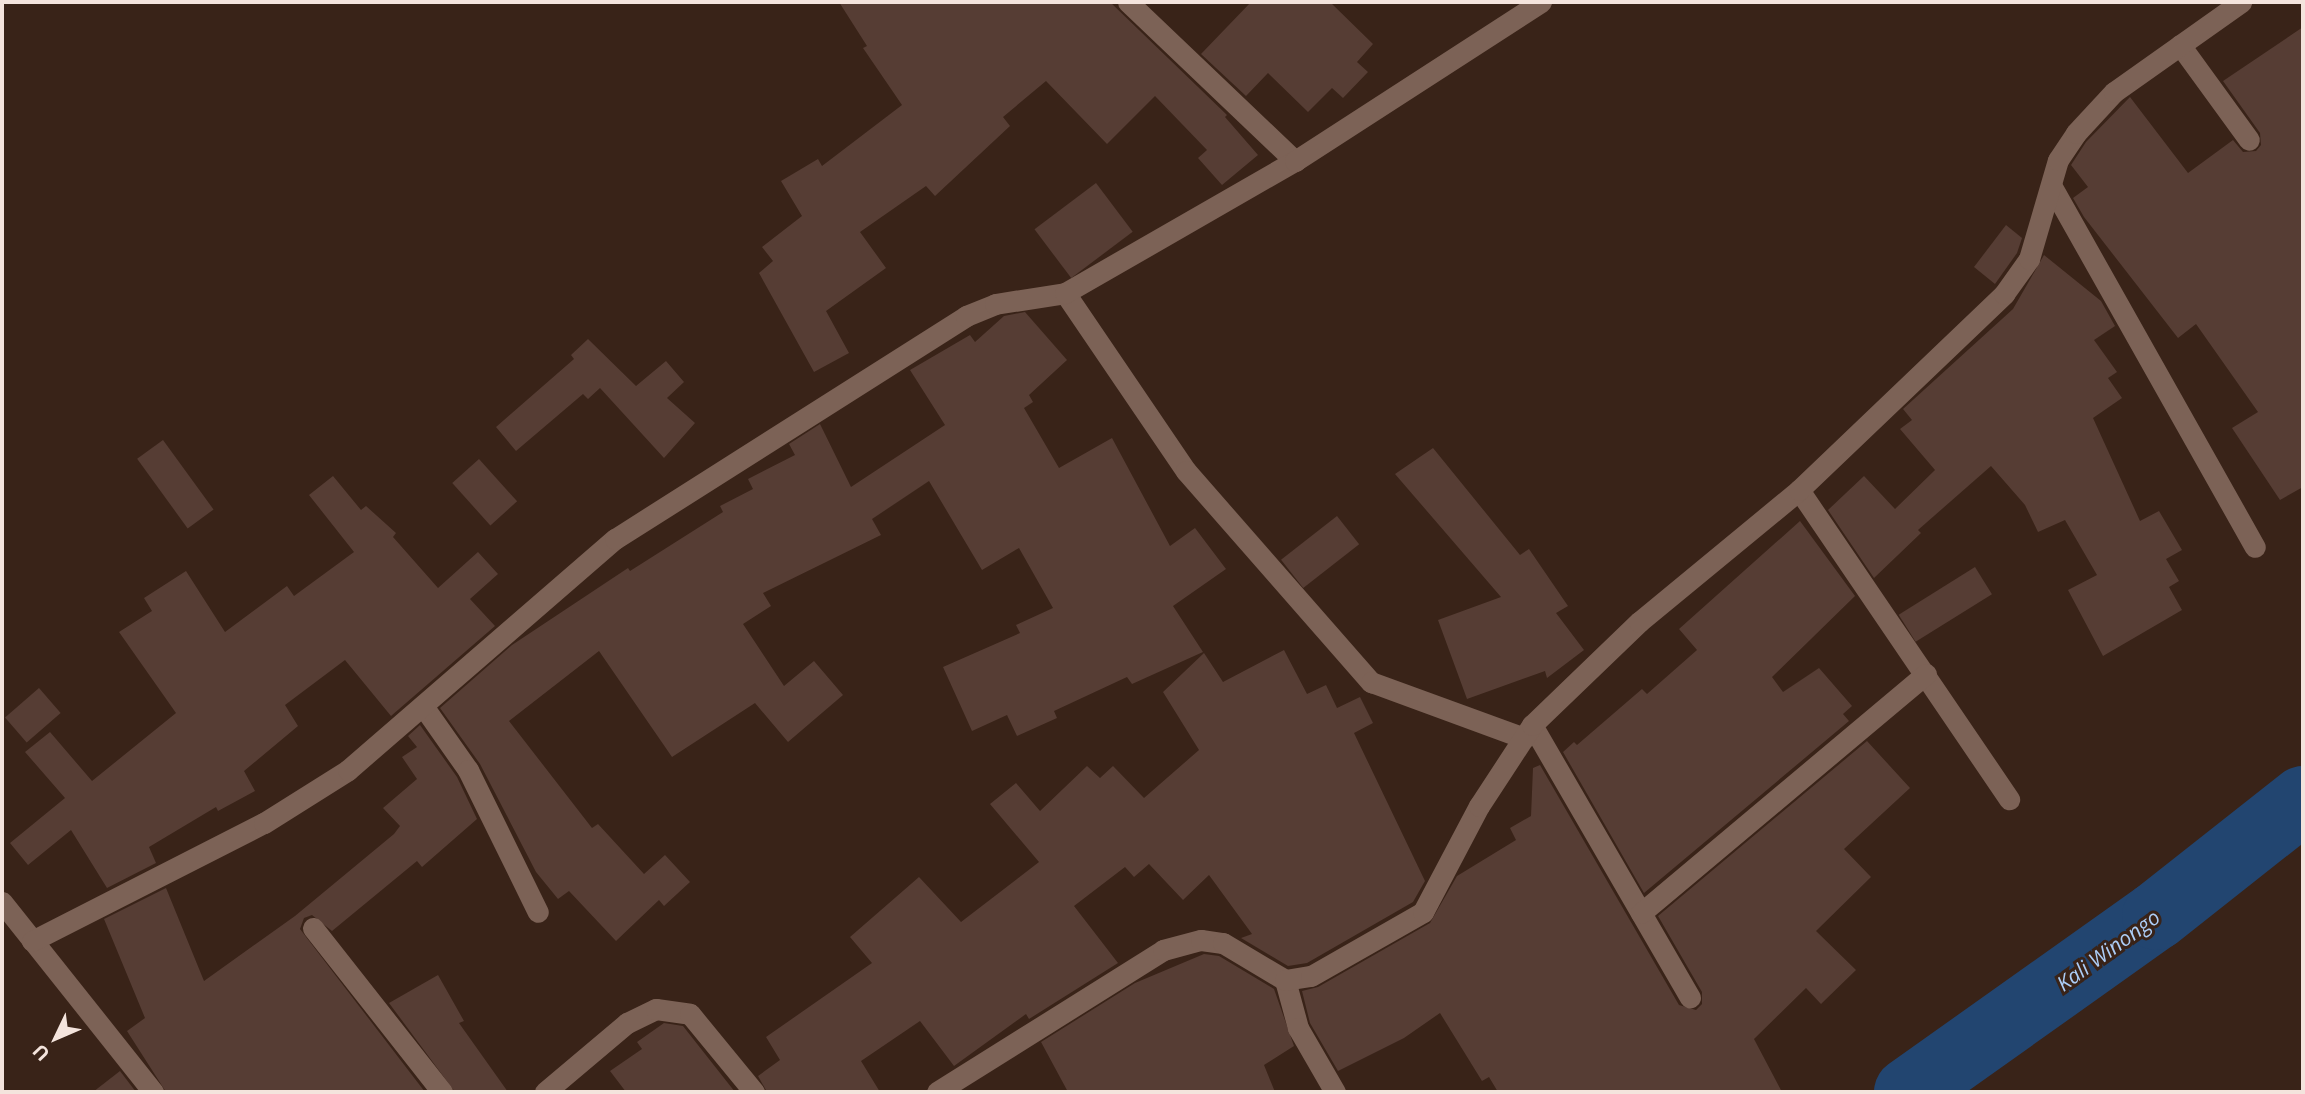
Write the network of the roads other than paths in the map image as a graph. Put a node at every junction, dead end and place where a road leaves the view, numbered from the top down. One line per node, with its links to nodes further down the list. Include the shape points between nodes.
1 (1128, 2): 6 (street)
2 (1541, 2): 6 (street)
3 (2241, 2): 4 (street)
4 (2180, 45): 5 (street); 7 (street, via 2114,92 2076,133 2058,160)
5 (2249, 140)
6 (1295, 161): 8 (street)
7 (2052, 187): 9 (street, via 2029,259 2004,294); 10 (street)
8 (1065, 293): 12 (street, via 995,303 966,316 615,539); 13 (street, via 1186,471 1371,682)
9 (1799, 490): 11 (street); 13 (street, via 1639,622)
10 (2255, 547)
11 (1926, 674): 14 (street); 17 (street)
12 (423, 706): 16 (street, via 468,770); 19 (street, via 348,770 264,823)
13 (1528, 731): 17 (street); 20 (street, via 1479,806 1423,912 1311,976)
14 (2009, 799)
15 (2, 902): 19 (street)
16 (538, 912)
17 (1641, 913): 21 (street)
18 (313, 928): 24 (street)
19 (32, 941): 23 (street)
20 (1285, 980): 22 (street, via 1223,943 1201,940 1163,950); 27 (street, via 1298,1028)
21 (1690, 998)
22 (944, 1090)
23 (153, 1092)
24 (442, 1092)
25 (545, 1092): 26 (street, via 628,1023 656,1009 690,1014)
26 (754, 1092)
27 (1335, 1092)

